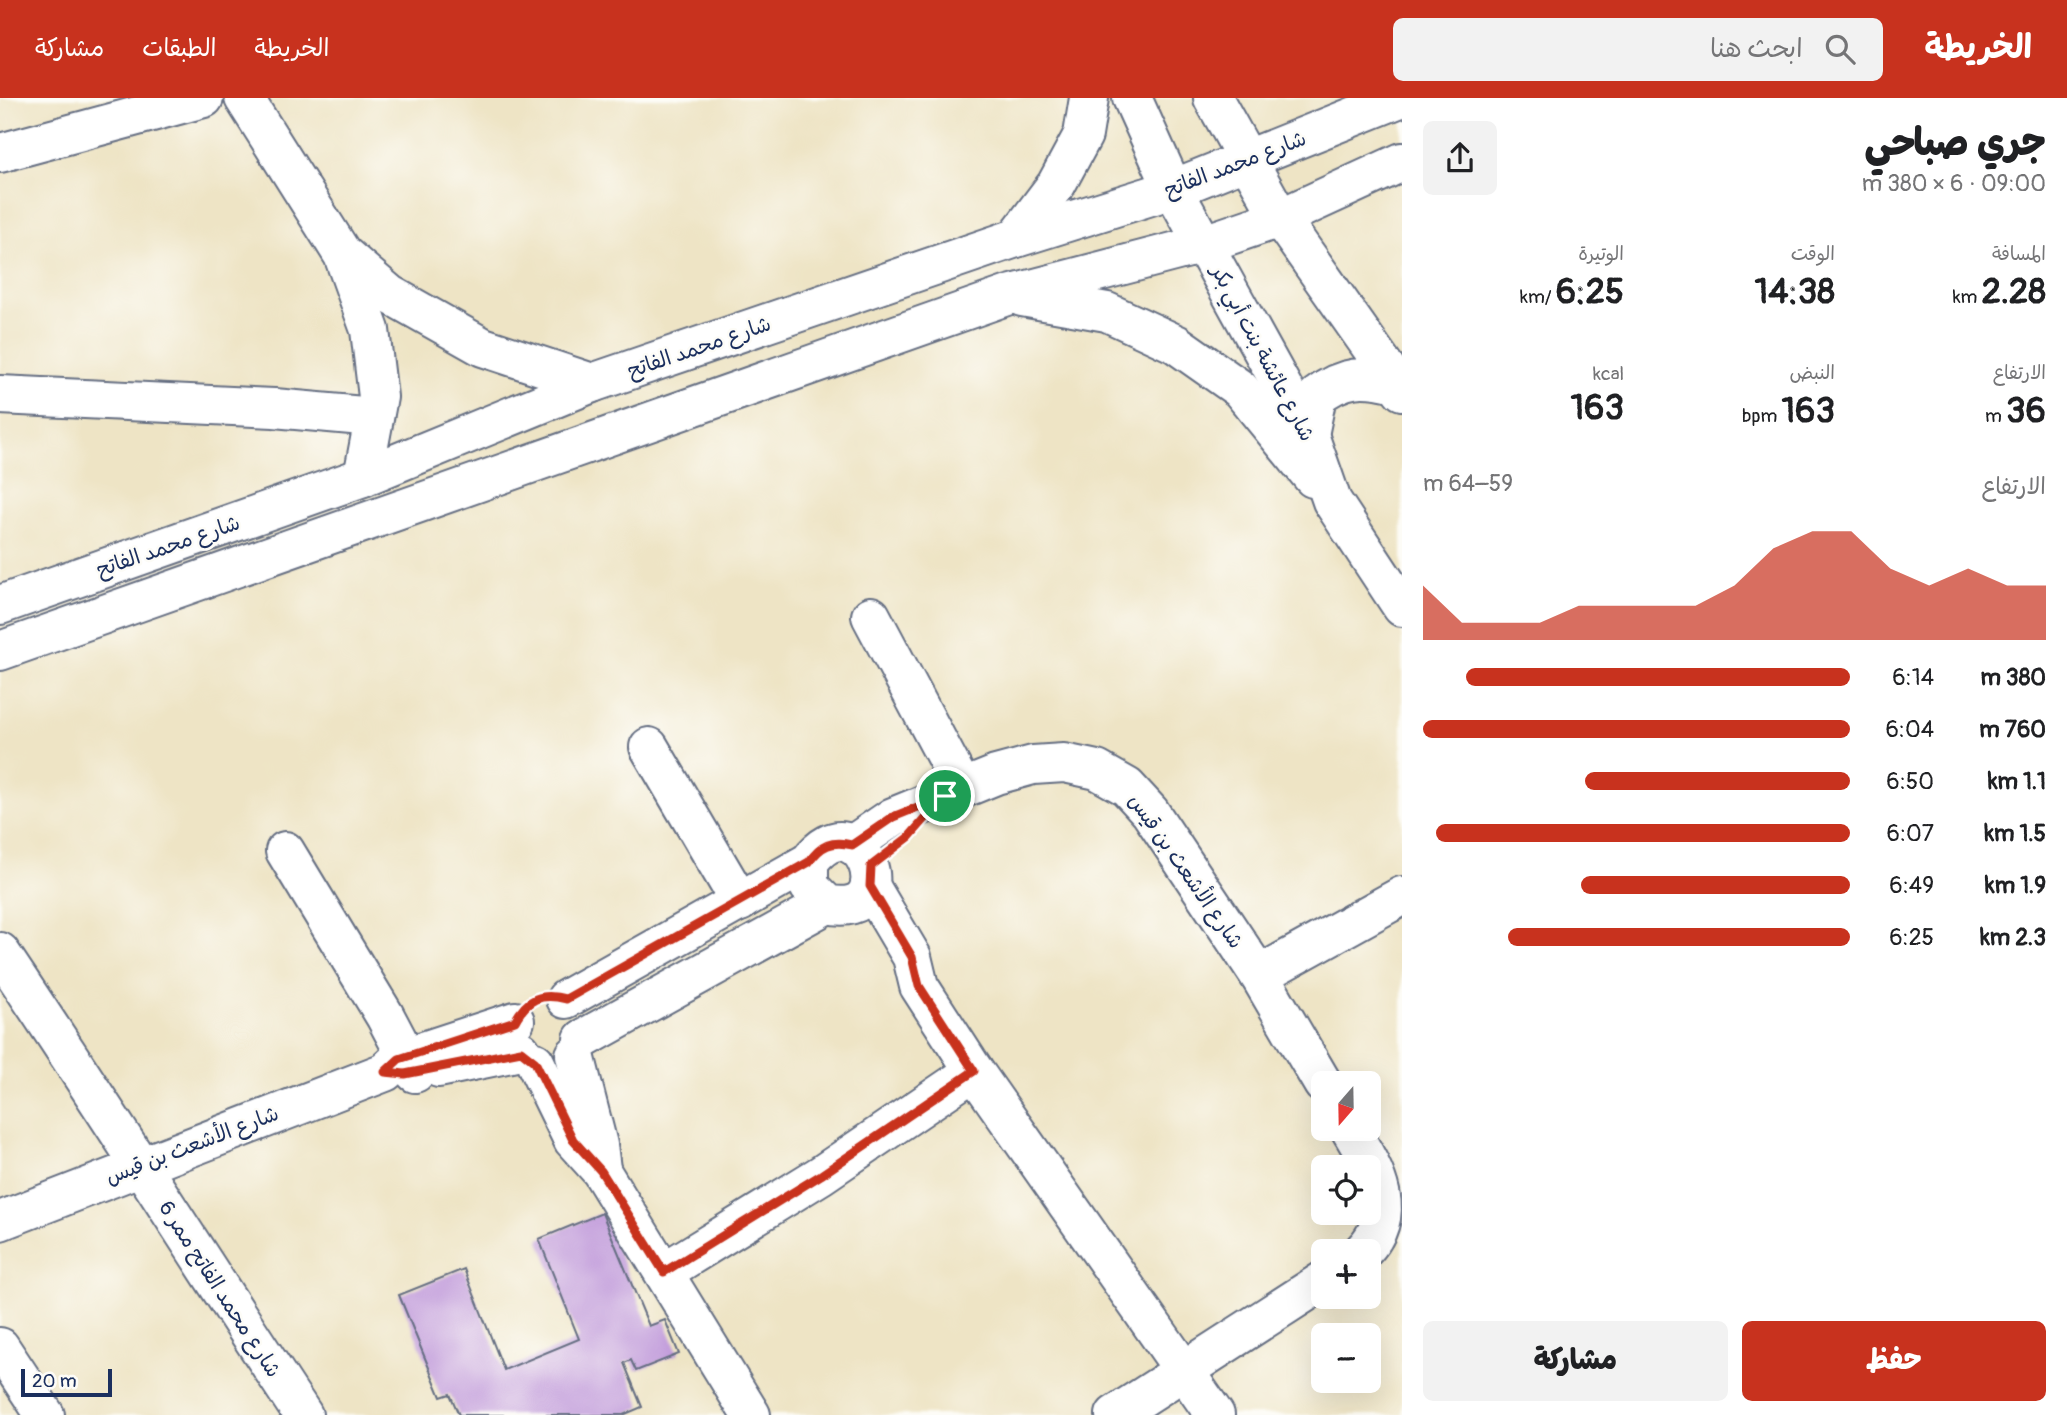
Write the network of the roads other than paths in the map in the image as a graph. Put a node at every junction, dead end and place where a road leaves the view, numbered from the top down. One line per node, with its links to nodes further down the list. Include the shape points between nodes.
1 (204, 98): 7 (street)
2 (244, 98): 14 (street)
3 (1088, 98): 12 (street, via 1083,135 1056,185)
4 (1132, 98): 10 (street, شارع عائشة بنت أبي بكر)
5 (1213, 98): 8 (street)
6 (1401, 98): 8 (street, شارع محمد الفاتح)
7 (0, 153)
8 (1247, 161): 10 (street, شارع محمد الفاتح); 11 (street)
9 (1402, 162): 11 (street, شارع محمد الفاتح)
10 (1172, 189): 12 (street, شارع محمد الفاتح); 13 (street, شارع عائشة بنت أبي بكر)
11 (1280, 218): 13 (street, شارع محمد الفاتح); 17 (street)
12 (1016, 238): 16 (street, شارع محمد الفاتح)
13 (1204, 244): 15 (street, شارع محمد الفاتح); 20 (street, شارع عائشة بنت أبي بكر)
14 (343, 255): 16 (street, via 389,294 482,347); 19 (street, via 370,330 378,397)
15 (1009, 295): 22 (street, via 1107,312 1176,344 1240,389); 26 (street, شارع محمد الفاتح)
16 (592, 383): 21 (street, شارع محمد الفاتح)
17 (1399, 387): 20 (street, via 1375,378 1335,382 1317,396)
18 (0, 395): 19 (street)
19 (374, 417): 21 (street)
20 (1309, 435): 22 (street, شارع عائشة بنت أبي بكر)
21 (363, 477): 23 (street, شارع محمد الفاتح)
22 (1332, 501): 24 (street, شارع عائشة بنت أبي بكر)
23 (0, 605)
24 (1402, 607)
25 (871, 616): 28 (street)
26 (0, 652)
27 (649, 747): 32 (street)
28 (953, 792): 30 (street, via 909,837); 34 (street, شارع الأشعث بن قيس, via 1033,765 1064,763 1097,770 1127,787 1150,813)
29 (285, 851): 38 (street)
30 (854, 881): 32 (street, via 840,842 827,844 809,862); 37 (street); 39 (street, via 893,967 919,986)
31 (1402, 896): 34 (street)
32 (740, 902): 35 (street)
33 (0, 952): 42 (street, شارع محمد الفاتح ممر 6)
34 (1259, 975): 40 (street, شارع الأشعث بن قيس)
35 (566, 999): 36 (street, via 550,995 522,1007); 37 (street, via 578,1009 584,1024)
36 (524, 1045): 37 (street, via 549,1065 563,1063); 38 (street, شارع الأشعث بن قيس); 43 (street, via 573,1140)
37 (579, 1047): 43 (street)
38 (403, 1067): 42 (street, شارع الأشعث بن قيس)
39 (974, 1071): 46 (street, via 821,1175); 49 (street)
40 (1315, 1071)
41 (1357, 1141): 45 (street, via 1377,1176 1382,1200 1379,1224)
42 (140, 1165): 44 (street, شارع الأشعث بن قيس); 51 (street, شارع محمد الفاتح ممر 6)
43 (601, 1171): 46 (street)
44 (0, 1221)
45 (1370, 1239)
46 (664, 1272): 52 (street)
47 (1311, 1289): 49 (street)
48 (0, 1348): 50 (street)
49 (1185, 1369): 53 (street); 54 (street)
50 (46, 1415)
51 (303, 1415)
52 (751, 1415)
53 (1115, 1415)
54 (1215, 1415)

